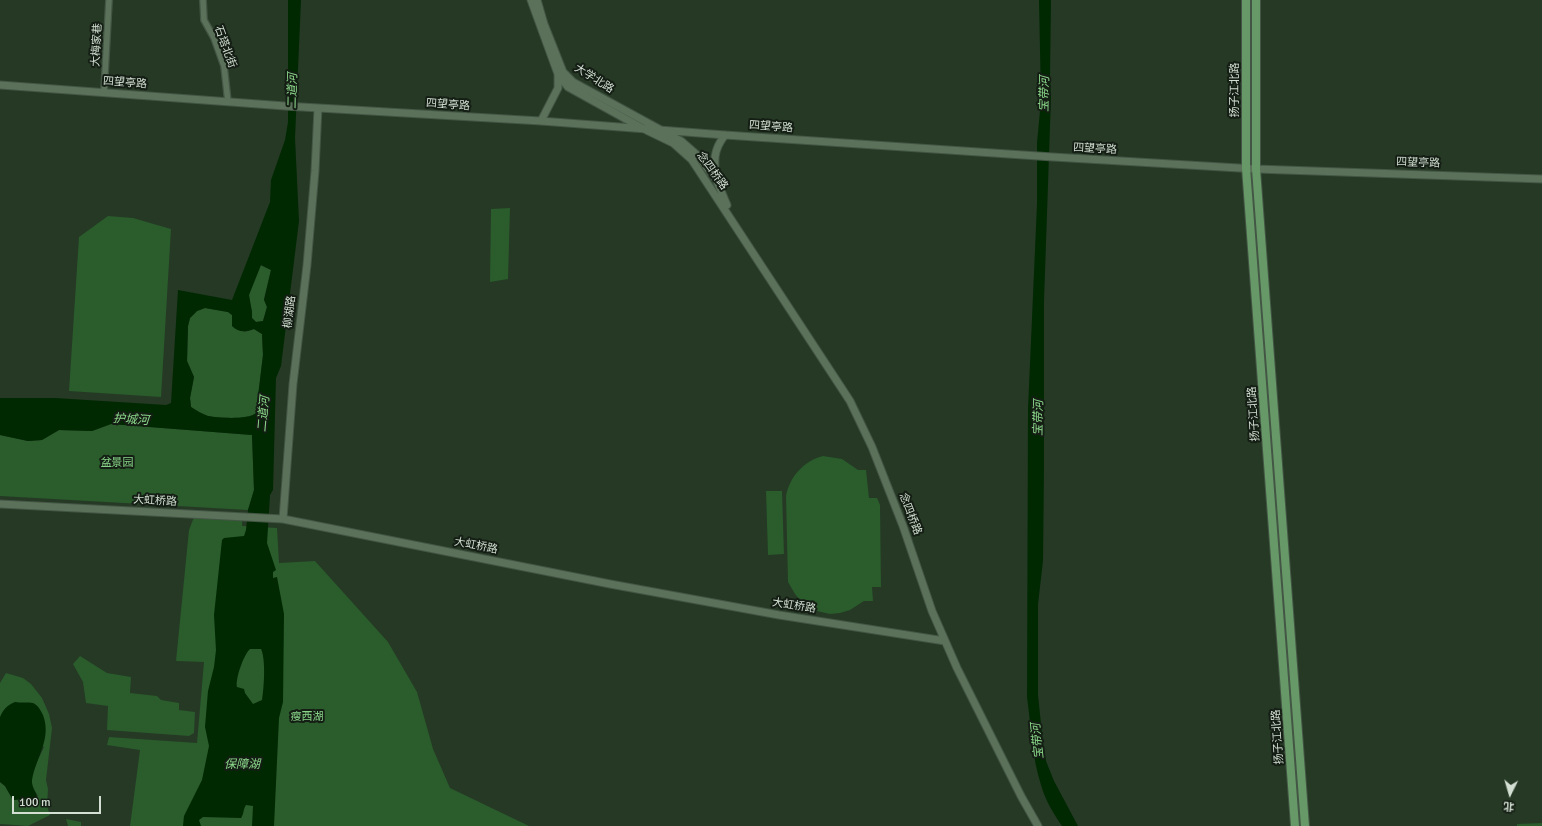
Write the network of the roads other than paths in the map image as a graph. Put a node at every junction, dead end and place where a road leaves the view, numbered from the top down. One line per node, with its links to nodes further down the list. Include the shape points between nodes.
1 (109, 0): 9 (street, 大梅家巷)
2 (203, 0): 10 (street, 石塔北街, via 204,20 224,66)
3 (531, 0): 7 (street, 大学北路)
4 (536, 0): 14 (street, 大学北路, via 563,72 573,82)
5 (1246, 0): 16 (main road, 扬子江北路)
6 (1256, 0): 17 (main road, 扬子江北路)
7 (558, 74): 12 (street, via 558,88); 13 (street, 大学北路, via 568,87)
8 (0, 84): 9 (street, 四望亭路)
9 (104, 92): 10 (street, 四望亭路)
10 (228, 102): 11 (street, 四望亭路)
11 (318, 108): 12 (street, 四望亭路); 22 (street, 柳湖路, via 307,265 293,384)
12 (541, 121): 13 (street, 四望亭路)
13 (642, 128): 14 (street, 四望亭路); 20 (street, 念四桥路, via 673,143 692,160)
14 (660, 130): 15 (street, 四望亭路); 19 (street, 念四桥路, via 681,141 697,155)
15 (725, 135): 16 (street, 四望亭路); 19 (street, via 718,143 714,159)
16 (1246, 168): 17 (street, 四望亭路); 25 (main road, 扬子江北路)
17 (1256, 169): 18 (street, 四望亭路); 26 (main road, 扬子江北路)
18 (1542, 178)
19 (716, 179): 20 (street, 念四桥路)
20 (735, 224): 23 (street, 念四桥路, via 850,400 872,447)
21 (0, 504): 22 (street, 大虹桥路)
22 (283, 519): 23 (street, 大虹桥路, via 779,615)
23 (945, 641): 24 (street, 念四桥路)
24 (1038, 826)
25 (1295, 826)
26 (1305, 826)

